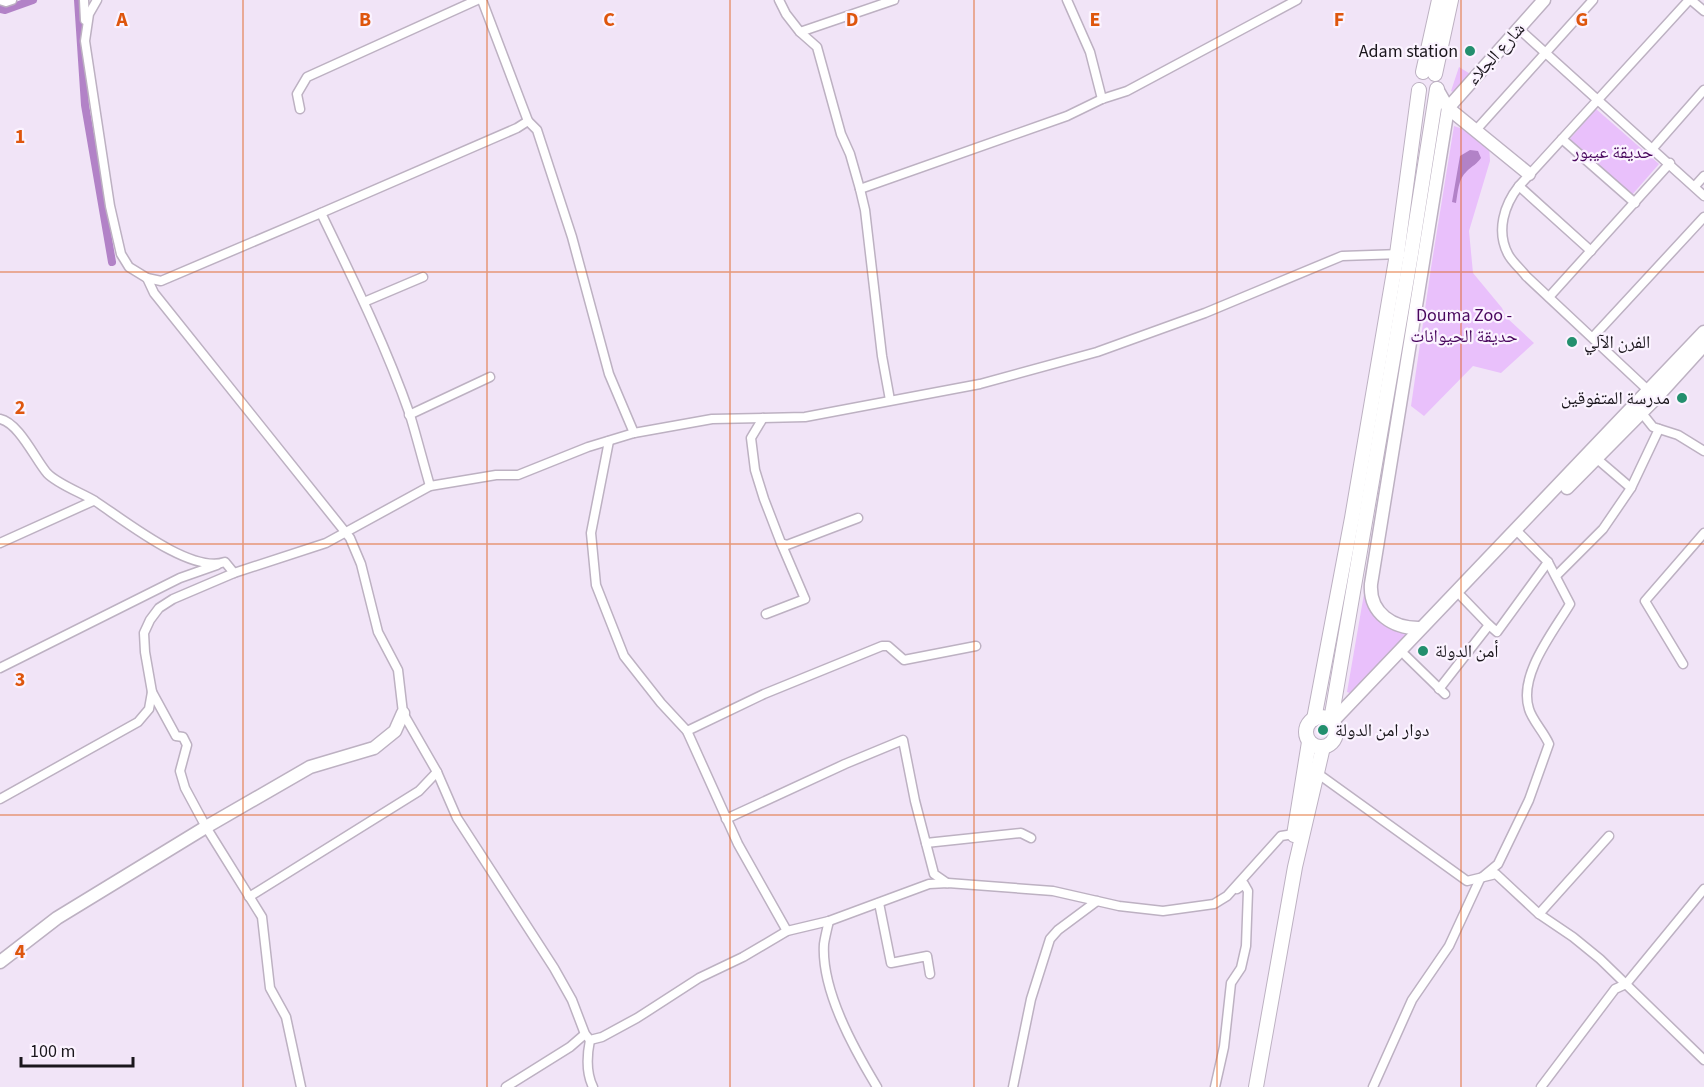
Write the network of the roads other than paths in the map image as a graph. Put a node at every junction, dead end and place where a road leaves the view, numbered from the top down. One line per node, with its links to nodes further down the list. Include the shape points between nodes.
1 (0, 0): 2 (street)
2 (12, 0)
3 (84, 0): 19 (street)
4 (97, 0): 19 (street, via 89,14)
5 (477, 0): 28 (street, via 307,77 297,94)
6 (482, 0): 29 (street)
7 (779, 0): 18 (street)
8 (894, 0): 18 (street)
9 (1067, 0): 25 (street, via 1090,52)
10 (1297, 0): 25 (street, via 1127,91)
11 (1439, 0): 21 (main road)
12 (1450, 0): 21 (main road)
13 (1544, 0): 17 (main road, شارع الجلاء)
14 (1593, 0): 20 (street)
15 (1690, 0): 16 (street); 26 (street)
16 (1704, 11)
17 (1519, 29): 20 (street); 27 (main road, شارع الجلاء)
18 (800, 32): 38 (street, via 817,46)
19 (85, 41): 46 (street, via 121,254 129,267)
20 (1547, 53): 26 (street); 30 (street)
21 (1429, 73): 22 (main road, via 1438,81); 23 (main road, via 1416,80)
22 (1437, 89): 23 (main road); 27 (main road); 44 (main road)
23 (1419, 90): 44 (main road)
24 (1704, 90): 32 (street)
25 (1102, 99): 38 (street, via 1067,116)
26 (1597, 99): 31 (street); 32 (street)
27 (1448, 108): 30 (main road); 61 (main road)
28 (300, 109)
29 (528, 121): 41 (street); 62 (street, via 537,130 572,237 609,374)
30 (1476, 130): 34 (main road)
31 (1562, 139): 34 (street); 40 (street)
32 (1653, 148): 33 (street)
33 (1670, 163): 37 (street); 40 (street)
34 (1530, 174): 36 (street)
35 (1704, 176): 37 (street)
36 (1519, 186): 43 (street); 47 (street, via 1504,217 1504,243 1509,255)
37 (1695, 186): 39 (street)
38 (860, 189): 54 (street)
39 (1704, 196)
40 (1635, 203): 43 (street)
41 (321, 213): 46 (street, via 161,281); 48 (street)
42 (1704, 217): 50 (street)
43 (1591, 251): 47 (street)
44 (1404, 254): 54 (street, via 1342,256 1205,313 1097,352 980,384); 60 (main road)
45 (423, 277): 48 (street)
46 (147, 278): 70 (street, via 154,293)
47 (1549, 297): 50 (street)
48 (364, 302): 56 (street)
49 (1704, 332): 53 (main road)
50 (1593, 337): 53 (street)
51 (1704, 345): 53 (main road)
52 (490, 377): 56 (street)
53 (1652, 394): 55 (main road); 71 (main road)
54 (890, 400): 57 (street, via 806,417)
55 (1641, 412): 59 (street, via 1649,424); 65 (main road)
56 (409, 414): 66 (street)
57 (763, 418): 62 (street, via 712,419); 74 (street, via 751,438 754,470)
58 (0, 419): 68 (street, via 7,420 48,475)
59 (1659, 429): 64 (street); 67 (street)
60 (1373, 430): 61 (main road); 79 (main road); 91 (main road)
61 (1394, 432): 80 (main road)
62 (634, 433): 63 (street)
63 (609, 441): 66 (street, via 518,475); 93 (street, via 591,533 596,585 624,656)
64 (1704, 451)
65 (1596, 458): 67 (street); 71 (main road)
66 (430, 486): 70 (street)
67 (1631, 488): 78 (street, via 1603,529)
68 (93, 501): 73 (street); 76 (street, via 167,549)
69 (858, 518): 74 (street, via 787,545)
70 (345, 532): 77 (street, via 326,543); 90 (street, via 361,564 378,632 398,670)
71 (1519, 533): 75 (street); 81 (main road); 84 (main road)
72 (1704, 533): 87 (street, via 1645,601)
73 (0, 543)
74 (781, 543): 82 (street, via 805,599)
75 (1548, 562): 78 (street); 83 (street, via 1497,632)
76 (217, 564): 77 (street, via 225,562); 88 (street, via 180,578)
77 (234, 573): 89 (street, via 173,599 150,620 144,633)
78 (1556, 576): 106 (street, via 1570,604 1549,636 1526,692 1529,711 1549,744 1529,800 1498,864)
79 (1356, 581): 80 (main road); 92 (main road)
80 (1371, 584): 84 (main road, via 1373,602 1384,617 1404,628)
81 (1462, 597): 83 (street); 86 (main road)
82 (766, 614)
83 (1489, 625): 86 (street, via 1442,691)
84 (1421, 628): 92 (main road)
85 (976, 646): 93 (street, via 904,660 888,646 882,646 764,694)
86 (1406, 656): 92 (main road)
87 (1683, 664)
88 (0, 668)
89 (152, 692): 98 (street, via 148,709 138,722); 100 (street, via 176,736 183,737 187,745 180,771)
90 (403, 713): 96 (street); 100 (main road, via 395,731 374,748 310,767)
91 (1314, 719): 92 (main road, via 1324,717); 94 (main road, via 1306,729)
92 (1333, 724): 95 (main road, via 1334,741)
93 (687, 731): 99 (street)
94 (1309, 742): 95 (main road); 101 (main road)
95 (1323, 747): 97 (main road)
96 (437, 772): 110 (street, via 419,791); 119 (street, via 457,818 554,968)
97 (1317, 773): 105 (main road); 106 (street, via 1467,881)
98 (0, 799)
99 (726, 819): 104 (street, via 903,740); 115 (street)
100 (206, 827): 110 (street); 116 (main road, via 57,918)
101 (1294, 834): 105 (main road); 109 (street, via 1281,836)
102 (1609, 836): 113 (street)
103 (1031, 838): 104 (street, via 1021,834)
104 (926, 843): 107 (street, via 934,874)
105 (1295, 867): 127 (main road)
106 (1480, 879): 113 (street, via 1496,874); 128 (street, via 1449,946 1412,1000)
107 (948, 883): 111 (street, via 1053,891); 112 (street, via 929,884)
108 (1704, 890): 118 (street)
109 (1227, 896): 111 (street, via 1214,904 1163,911); 126 (street, via 1244,884 1248,891 1246,946 1241,968 1231,983)
110 (249, 897): 121 (street, via 262,917 270,988 286,1017)
111 (1097, 901): 125 (street, via 1050,939 1031,999)
112 (879, 903): 114 (street); 117 (street, via 891,963 927,956)
113 (1539, 914): 118 (street, via 1573,937)
114 (829, 921): 115 (street); 124 (street, via 824,945 828,985)
115 (787, 931): 119 (street, via 699,978 602,1038)
116 (0, 962)
117 (930, 974)
118 (1626, 984): 120 (street); 129 (street, via 1615,989)
119 (588, 1037): 122 (street); 123 (street)
120 (1704, 1060)
121 (301, 1087)
122 (506, 1087)
123 (593, 1087)
124 (876, 1087)
125 (1013, 1087)
126 (1215, 1087)
127 (1256, 1087)
128 (1373, 1087)
129 (1541, 1087)

